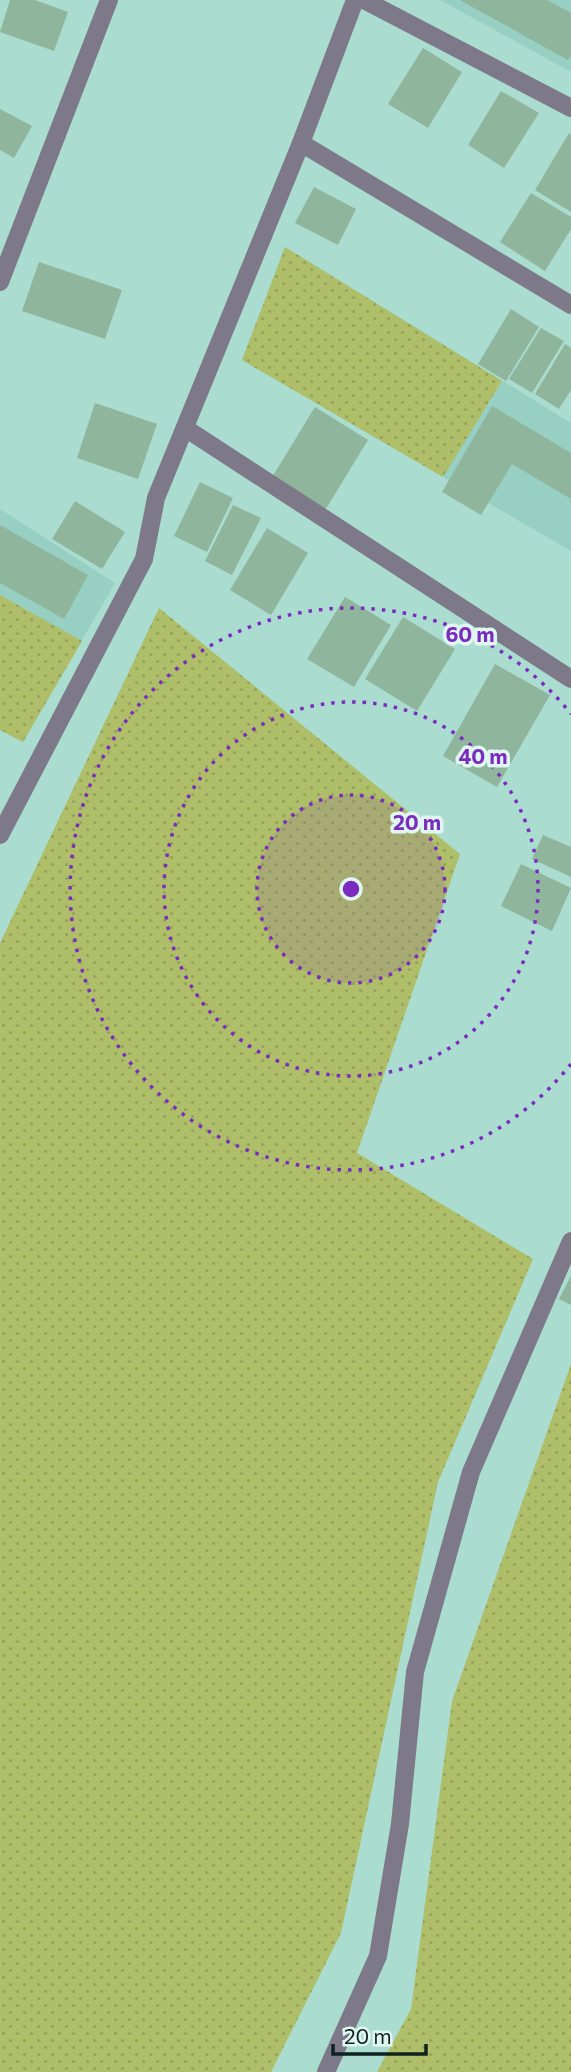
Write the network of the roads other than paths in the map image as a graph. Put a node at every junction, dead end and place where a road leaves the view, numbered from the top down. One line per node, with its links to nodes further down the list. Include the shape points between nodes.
1 (108, 0): 6 (street)
2 (355, 0): 5 (street)
3 (364, 0): 4 (street)
4 (571, 108)
5 (301, 143): 7 (street); 8 (street)
6 (0, 282)
7 (571, 304)
8 (185, 428): 9 (street); 10 (street, via 156,498 144,559)
9 (571, 679)
10 (0, 835)
11 (571, 1241): 12 (street, via 471,1472 415,1672 400,1824 378,1956)
12 (326, 2072)

